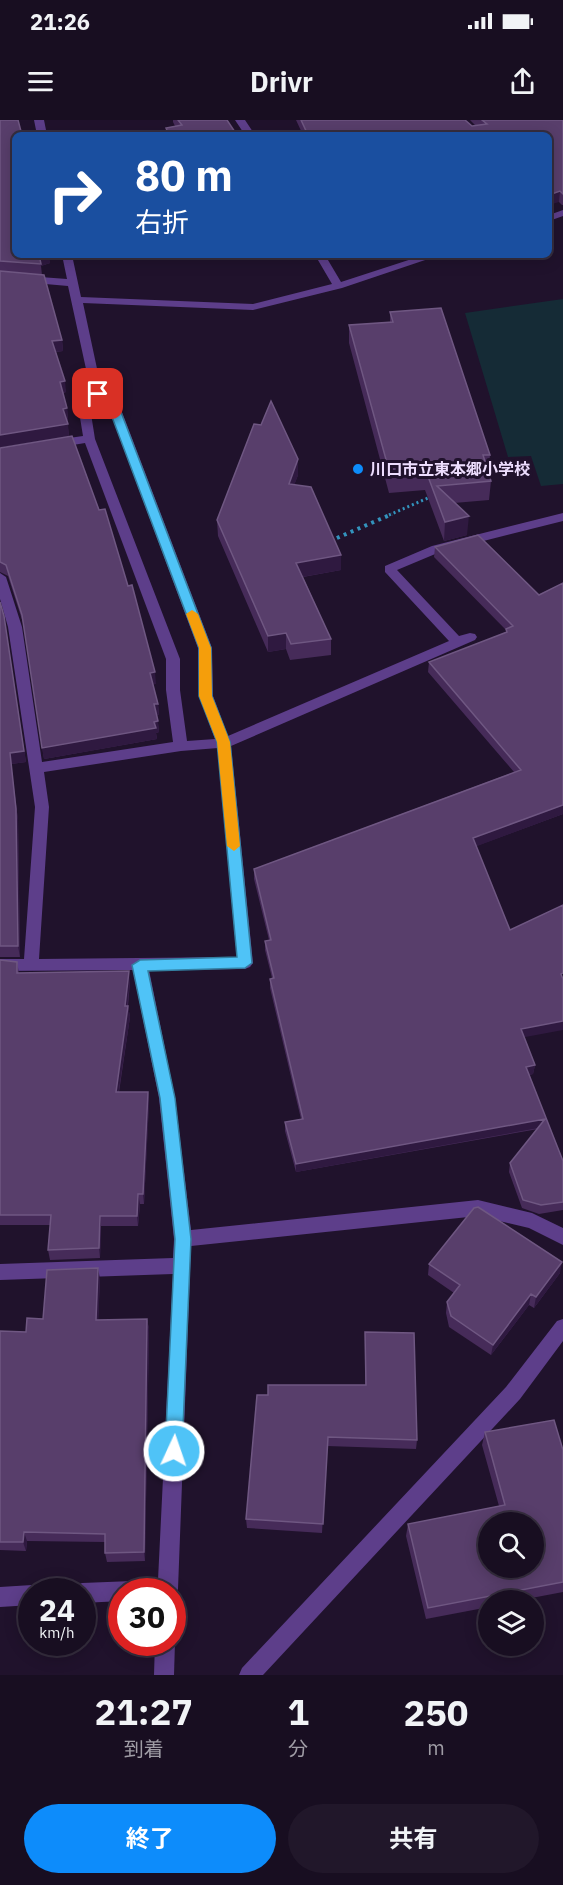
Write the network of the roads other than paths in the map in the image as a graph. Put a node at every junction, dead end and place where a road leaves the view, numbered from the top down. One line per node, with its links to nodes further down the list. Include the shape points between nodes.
1 (68, 258): 5 (street)
2 (322, 258): 6 (street)
3 (426, 258): 6 (street)
4 (0, 277): 5 (street)
5 (72, 283): 7 (street)
6 (338, 286): 7 (street, via 253,307)
7 (77, 300): 8 (street)
8 (98, 394): 9 (street, via 83,399); 13 (street, via 111,399 205,648 206,696)
9 (89, 439): 10 (street); 14 (street, via 173,659)
10 (44, 446)
11 (563, 517): 13 (street, via 436,549 389,569 463,640)
12 (0, 577): 15 (street, via 15,627)
13 (224, 742): 14 (street); 18 (street, via 245,963)
14 (181, 746): 15 (street)
15 (36, 768): 16 (street, via 42,807)
16 (31, 963): 17 (street); 18 (street)
17 (0, 965)
18 (140, 965): 20 (street, via 167,1098)
19 (563, 1237): 20 (street, via 532,1221 478,1208)
20 (183, 1239): 21 (street)
21 (182, 1266): 22 (street); 24 (street)
22 (0, 1272)
23 (563, 1327): 29 (street, via 513,1393)
24 (169, 1578)
25 (18, 1596): 26 (street)
26 (0, 1597)
27 (165, 1656): 28 (street)
28 (164, 1675)
29 (249, 1675)

